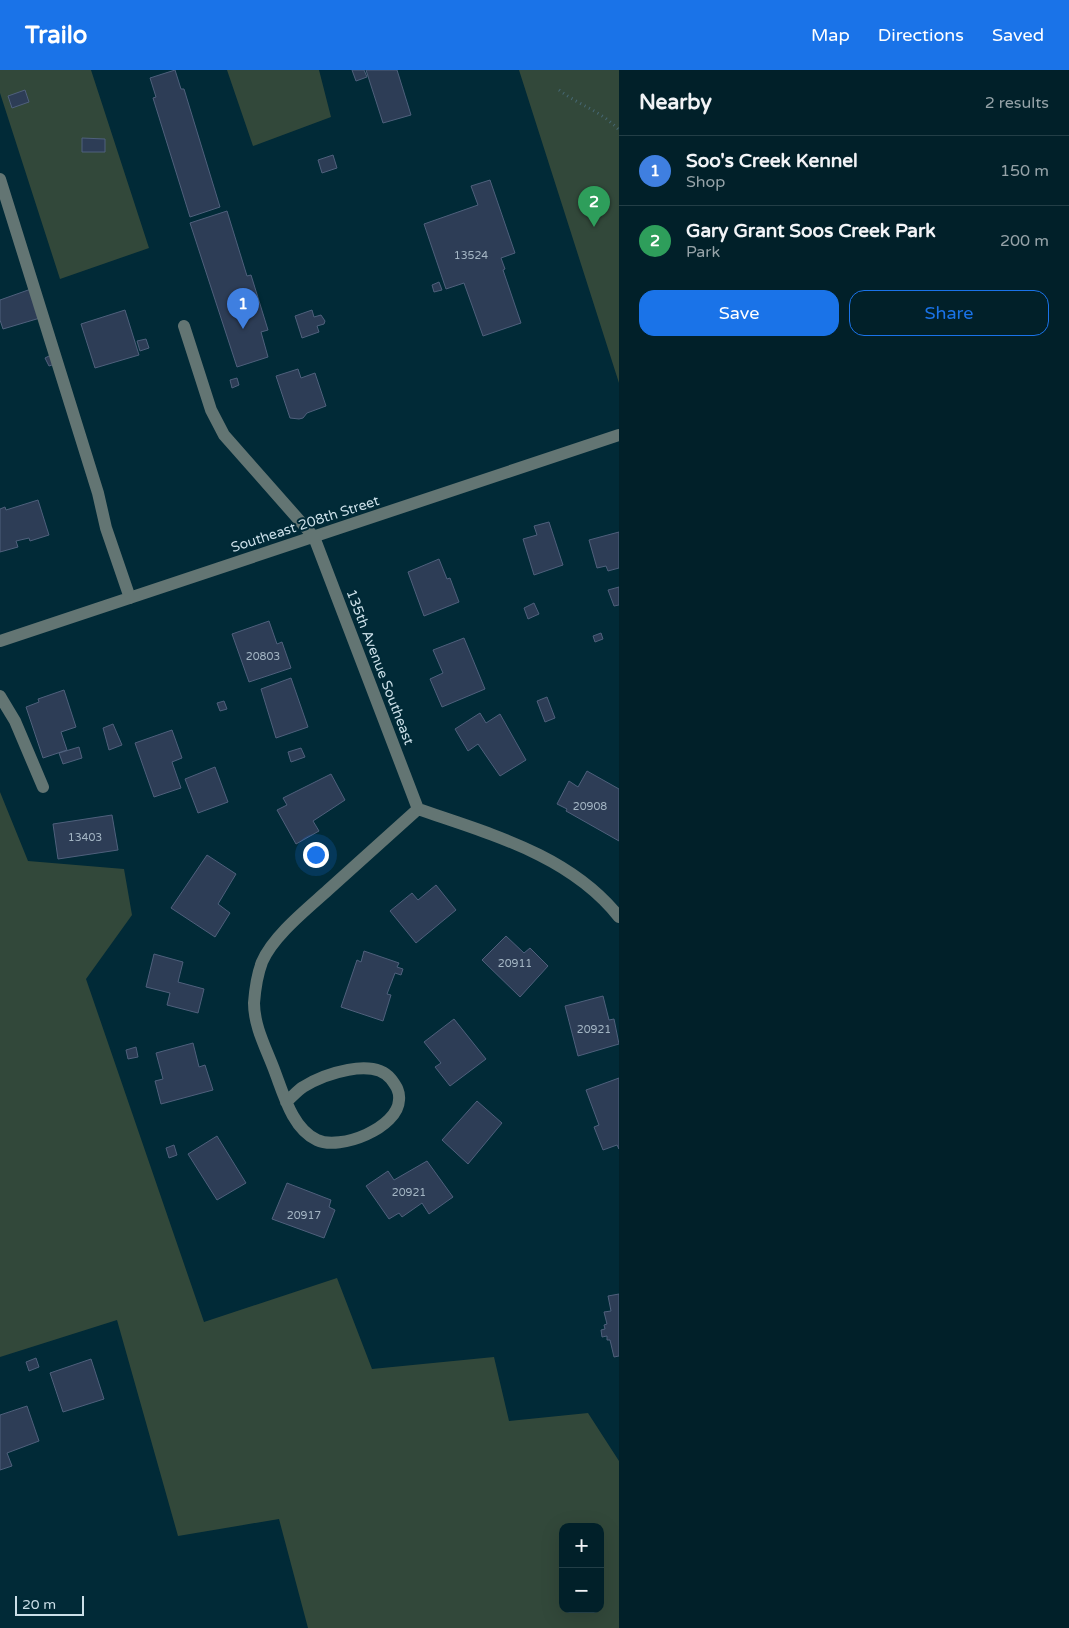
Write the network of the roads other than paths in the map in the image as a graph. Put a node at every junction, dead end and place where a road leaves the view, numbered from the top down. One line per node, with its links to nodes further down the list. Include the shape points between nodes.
1 (0, 179): 5 (street)
2 (184, 326): 4 (street, via 211,410 224,435)
3 (619, 435): 4 (street, Southeast 208th Street)
4 (314, 536): 5 (street, Southeast 208th Street); 9 (street, 135th Avenue Southeast)
5 (130, 598): 6 (street, Southeast 208th Street)
6 (0, 641)
7 (0, 696): 8 (street, via 15,721)
8 (43, 786)
9 (418, 809): 10 (street, via 523,846 565,870 605,900); 11 (street, via 284,932 263,961 254,1004 256,1022)
10 (619, 917)
11 (286, 1102): 11 (street, via 307,1135 324,1144 342,1142 382,1129 394,1117 399,1100 398,1088 388,1076 372,1068 360,1067 315,1081)

